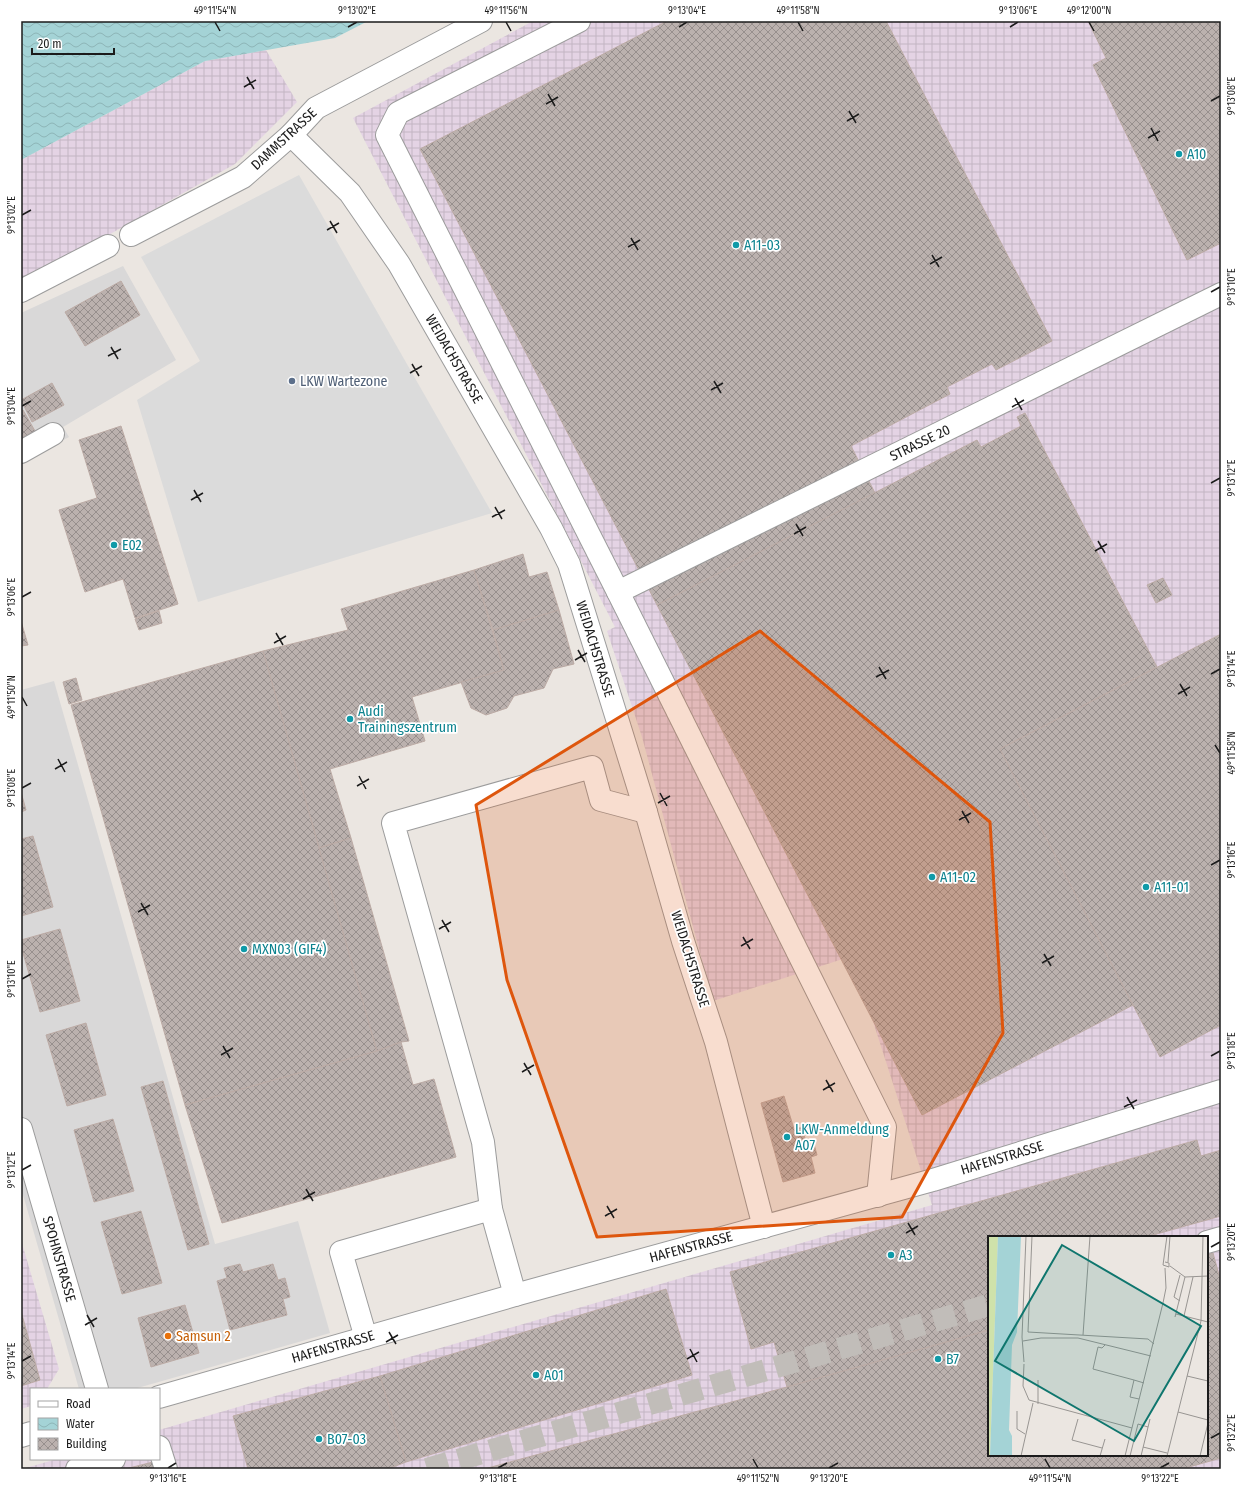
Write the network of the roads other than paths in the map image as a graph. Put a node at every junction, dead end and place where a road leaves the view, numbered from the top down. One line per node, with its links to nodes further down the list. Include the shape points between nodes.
1 (481, 21): 3 (street, DAMMSTRASSE, via 316,108)
2 (579, 21): 10 (street, via 398,113 387,135)
3 (291, 135): 4 (street, DAMMSTRASSE, via 243,177); 11 (street, WEIDACHSTRASSE, via 350,193 399,264 551,528 569,564)
4 (130, 235)
5 (108, 246): 6 (street)
6 (21, 291)
7 (1221, 294): 10 (street, STRASSE 20)
8 (53, 434): 9 (street)
9 (21, 452)
10 (618, 592): 14 (street, via 885,1127)
11 (646, 812): 15 (street, via 600,800 592,767 393,823 483,1142); 16 (street, WEIDACHSTRASSE, via 716,1042)
12 (1221, 1091): 14 (street, HAFENSTRASSE)
13 (21, 1129): 19 (street, SPOHNSTRASSE)
14 (878, 1196): 16 (street, HAFENSTRASSE)
15 (491, 1209): 17 (street); 18 (street, via 341,1252)
16 (764, 1226): 17 (street, HAFENSTRASSE)
17 (515, 1295): 18 (street, HAFENSTRASSE)
18 (366, 1338): 20 (street, HAFENSTRASSE)
19 (97, 1388)
20 (160, 1397)
21 (160, 1450): 24 (street)
22 (110, 1460): 23 (street)
23 (77, 1469)
24 (166, 1469)

